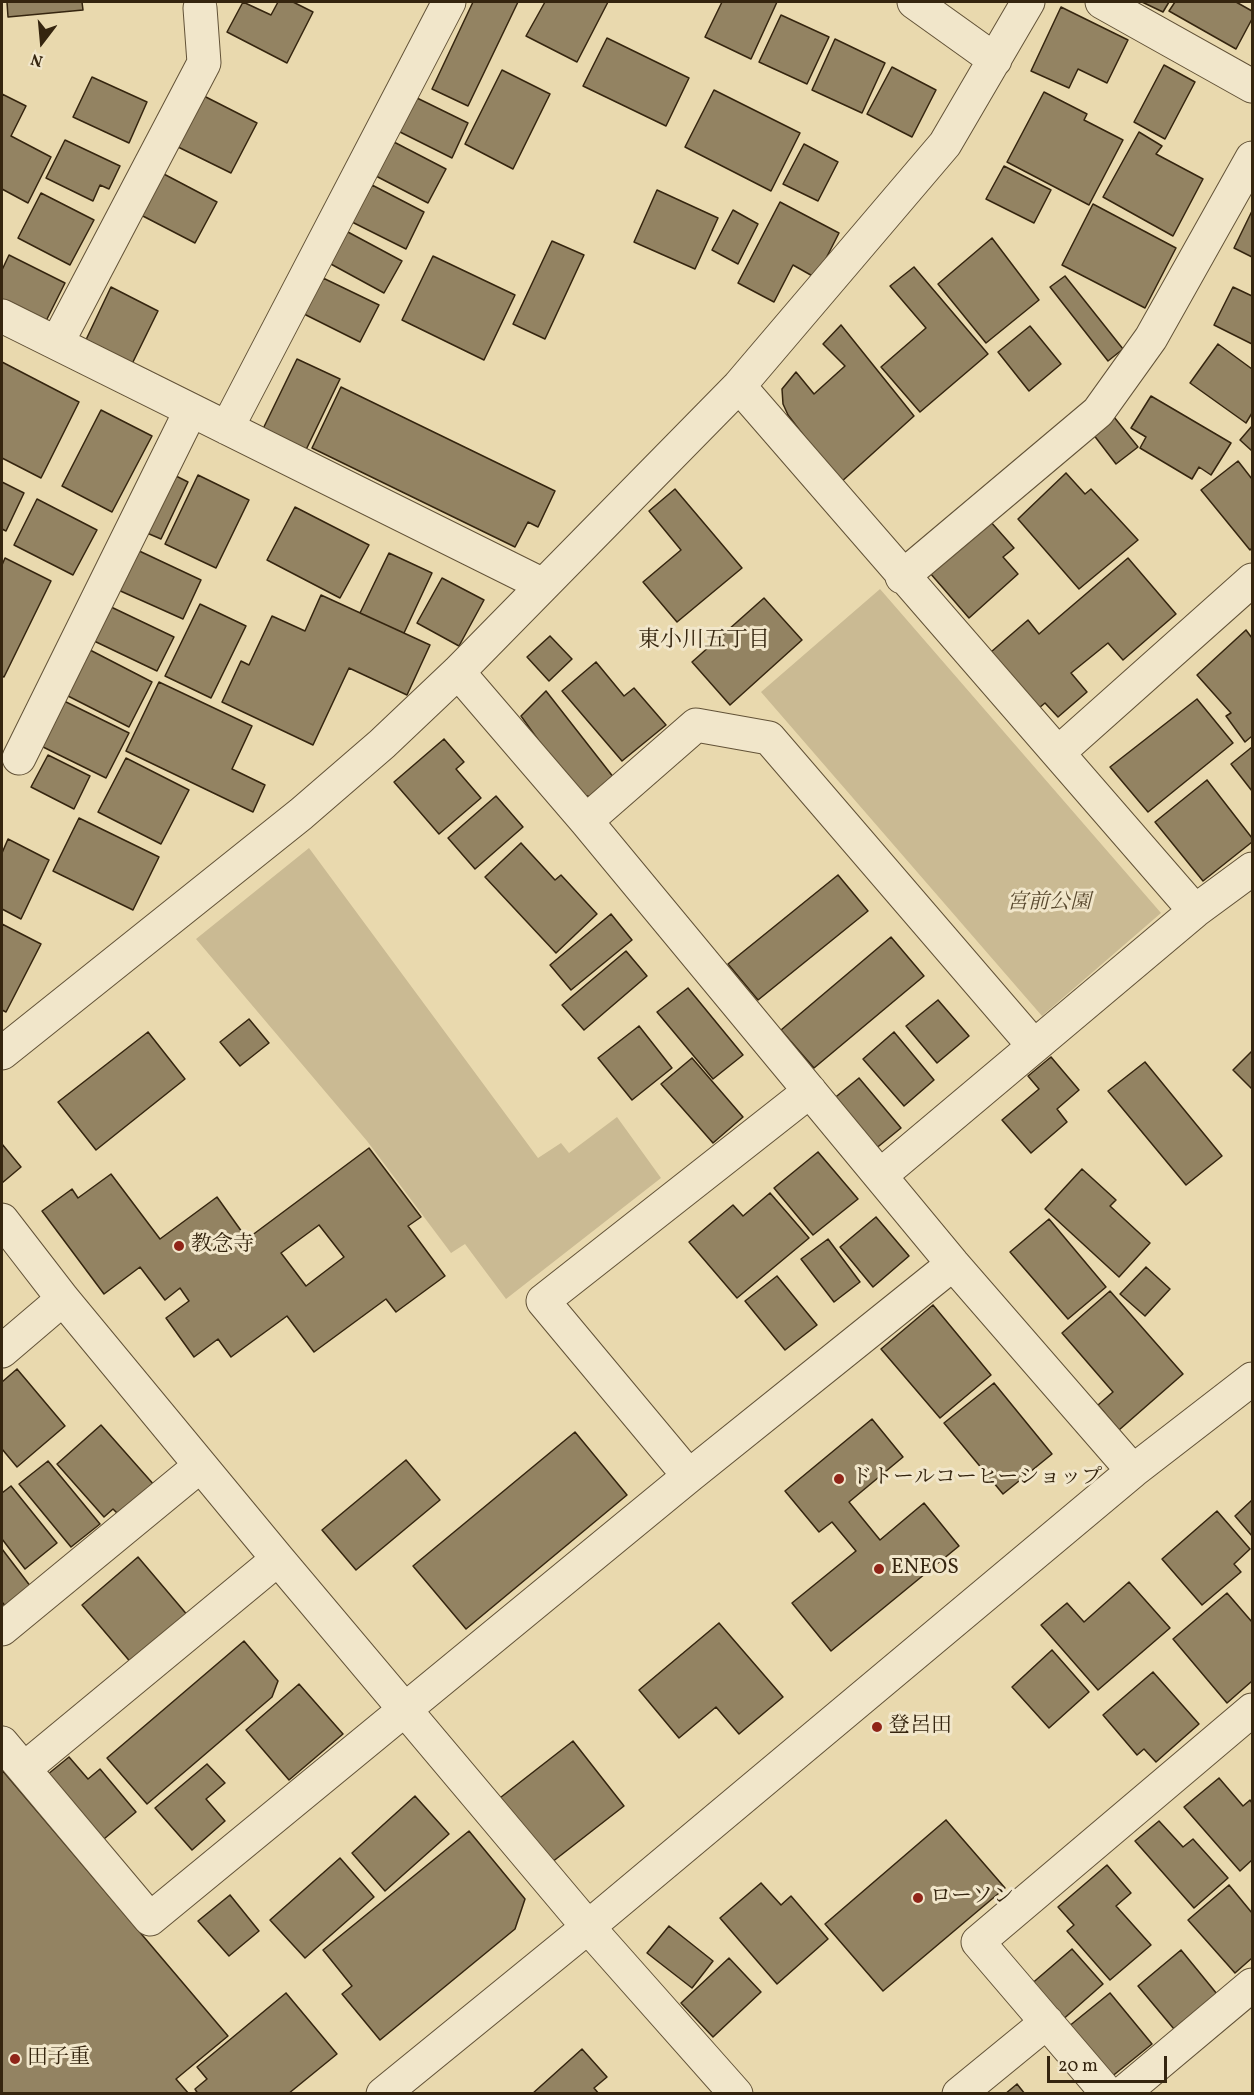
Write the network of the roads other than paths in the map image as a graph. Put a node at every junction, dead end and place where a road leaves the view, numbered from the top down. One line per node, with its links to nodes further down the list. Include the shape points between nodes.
1 (448, 2): 13 (street)
2 (914, 2): 6 (street)
3 (1028, 2): 6 (street)
4 (1102, 2): 7 (street)
5 (200, 8): 10 (street, via 204,63)
6 (995, 60): 11 (street, via 945,144)
7 (1252, 86)
8 (1252, 158): 14 (street, via 1151,338 1098,412)
9 (2, 317): 10 (street)
10 (57, 343): 12 (street)
11 (739, 386): 14 (street); 16 (street)
12 (190, 410): 13 (street); 19 (street)
13 (227, 428): 16 (street)
14 (902, 577): 18 (street)
15 (1252, 580): 18 (street)
16 (543, 585): 17 (street)
17 (458, 672): 20 (street); 24 (street, via 300,814)
18 (1059, 752): 22 (street)
19 (19, 758)
20 (586, 820): 23 (street, via 696,725 769,738); 25 (street)
21 (1252, 868): 22 (street)
22 (1195, 911): 23 (street)
23 (1034, 1046): 26 (street)
24 (2, 1053)
25 (810, 1091): 26 (street); 34 (street, via 543,1301)
26 (881, 1175): 28 (street)
27 (2, 1220): 29 (street)
28 (953, 1264): 33 (street); 34 (street)
29 (63, 1299): 30 (street); 32 (street)
30 (2, 1351)
31 (1252, 1379): 33 (street)
32 (200, 1466): 35 (street); 36 (street)
33 (1133, 1471): 41 (street)
34 (689, 1476): 37 (street)
35 (278, 1559): 37 (street); 40 (street)
36 (2, 1629)
37 (407, 1709): 40 (street, via 150,1919); 41 (street)
38 (1252, 1710): 43 (street, via 978,1942)
39 (2, 1743): 40 (street)
40 (24, 1769)
41 (588, 1927): 44 (street); 45 (street)
42 (1252, 1985): 48 (street)
43 (1047, 2022): 46 (street); 47 (street)
44 (383, 2094)
45 (736, 2094)
46 (959, 2094)
47 (1108, 2094)
48 (1122, 2094)

